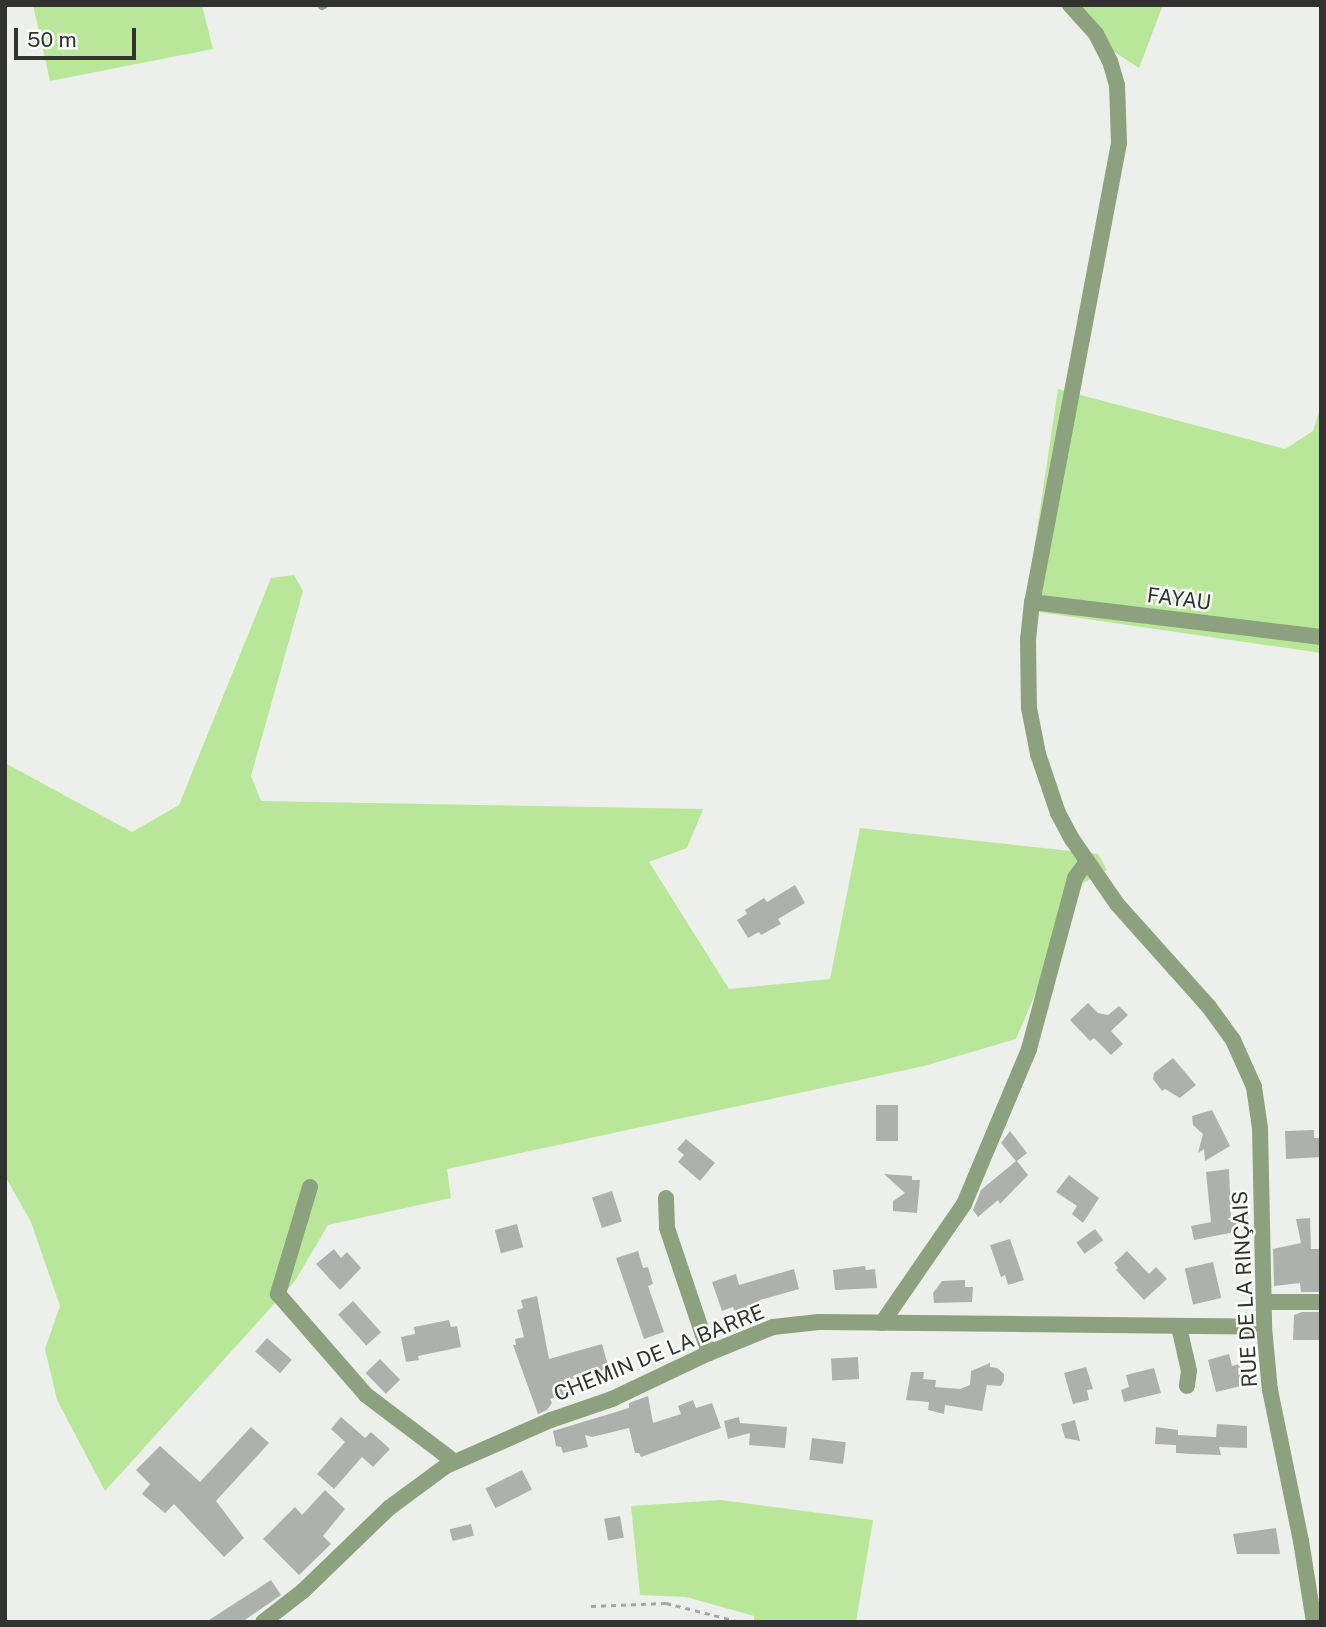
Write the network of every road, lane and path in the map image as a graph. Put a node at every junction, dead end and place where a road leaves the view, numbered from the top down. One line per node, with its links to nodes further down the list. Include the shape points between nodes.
1 (1070, 5): 2 (street, RUE DE LA RINÇAIS, via 1096,34 1110,61 1117,85 1119,143)
2 (1032, 602): 3 (street, FAYAU); 4 (street, RUE DE LA RINÇAIS, via 1027,672 1038,754 1058,813)
3 (1321, 637)
4 (1086, 863): 7 (street, RUE DE LA RINÇAIS, via 1209,1007 1233,1040 1254,1087 1259,1117); 9 (street, via 1075,878 1029,1049 964,1204)
5 (310, 1187): 14 (street, via 278,1294 366,1395)
6 (666, 1198): 12 (street, via 667,1228)
7 (1264, 1302): 8 (street); 10 (street, RUE DE LA RINÇAIS)
8 (1321, 1302)
9 (882, 1323): 11 (street, CHEMIN DE LA BARRE); 12 (street, CHEMIN DE LA BARRE, via 774,1327)
10 (1264, 1326): 11 (street, CHEMIN DE LA BARRE); 16 (street, RUE DE LA RINÇAIS, via 1274,1413)
11 (1179, 1327): 13 (street, via 1189,1371)
12 (709, 1353): 14 (street, CHEMIN DE LA BARRE, via 612,1399)
13 (1187, 1386)
14 (455, 1462): 17 (street, CHEMIN DE LA BARRE, via 389,1508 303,1591)
15 (591, 1606): 18 (path, via 666,1603)
16 (1316, 1618)
17 (263, 1622)
18 (741, 1622)

